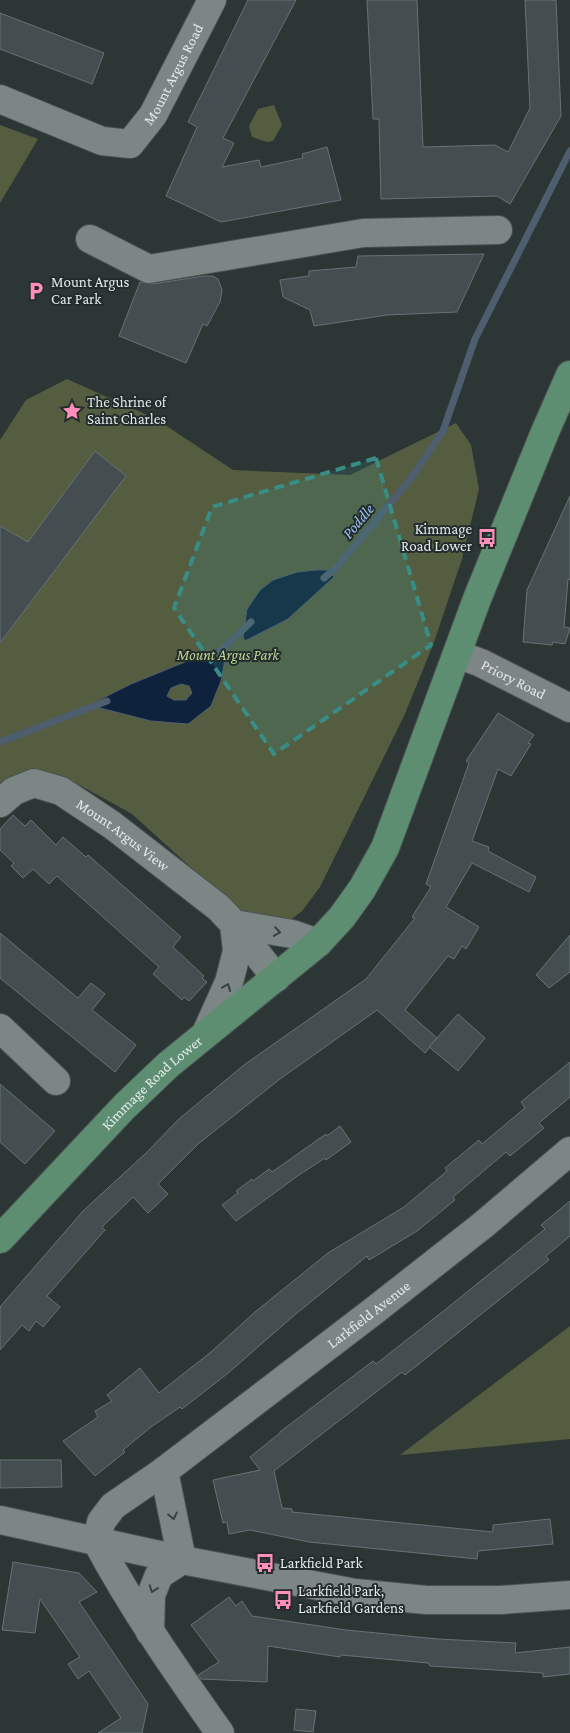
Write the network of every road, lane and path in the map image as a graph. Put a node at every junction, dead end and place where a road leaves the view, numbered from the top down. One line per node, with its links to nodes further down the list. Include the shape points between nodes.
1 (212, 0): 2 (street, Mount Argus Road, via 153,116 130,144 102,141)
2 (0, 99)
3 (498, 230): 4 (street, via 363,233 149,270)
4 (90, 239)
5 (570, 375): 6 (main road, Kimmage Road Lower, via 477,599)
6 (458, 654): 7 (street, Priory Road); 10 (main road, Kimmage Road Lower, via 385,848 362,889)
7 (570, 708)
8 (0, 803): 9 (street, Mount Argus View, via 14,791 34,783 61,791 127,836)
9 (234, 924): 10 (street, one-way to 10, via 292,934); 11 (street, Mount Argus View); 13 (street, one-way to 9, via 229,982 237,951)
10 (318, 943): 11 (main road, Kimmage Road Lower)
11 (276, 978): 13 (main road, Kimmage Road Lower)
12 (0, 1028): 14 (street)
13 (207, 1031): 16 (main road, Kimmage Road Lower, via 124,1107)
14 (56, 1081)
15 (570, 1151): 17 (street, Larkfield Avenue, via 401,1290)
16 (0, 1239)
17 (164, 1471): 19 (street, Larkfield Avenue, via 112,1506 101,1522); 20 (street, one-way to 20)
18 (0, 1520): 19 (street)
19 (97, 1542): 20 (street); 22 (street)
20 (182, 1560): 21 (street, via 356,1593 426,1600 501,1600); 22 (street, one-way to 22, via 159,1575 151,1595)
21 (570, 1595)
22 (150, 1632): 23 (street)
23 (220, 1733)

